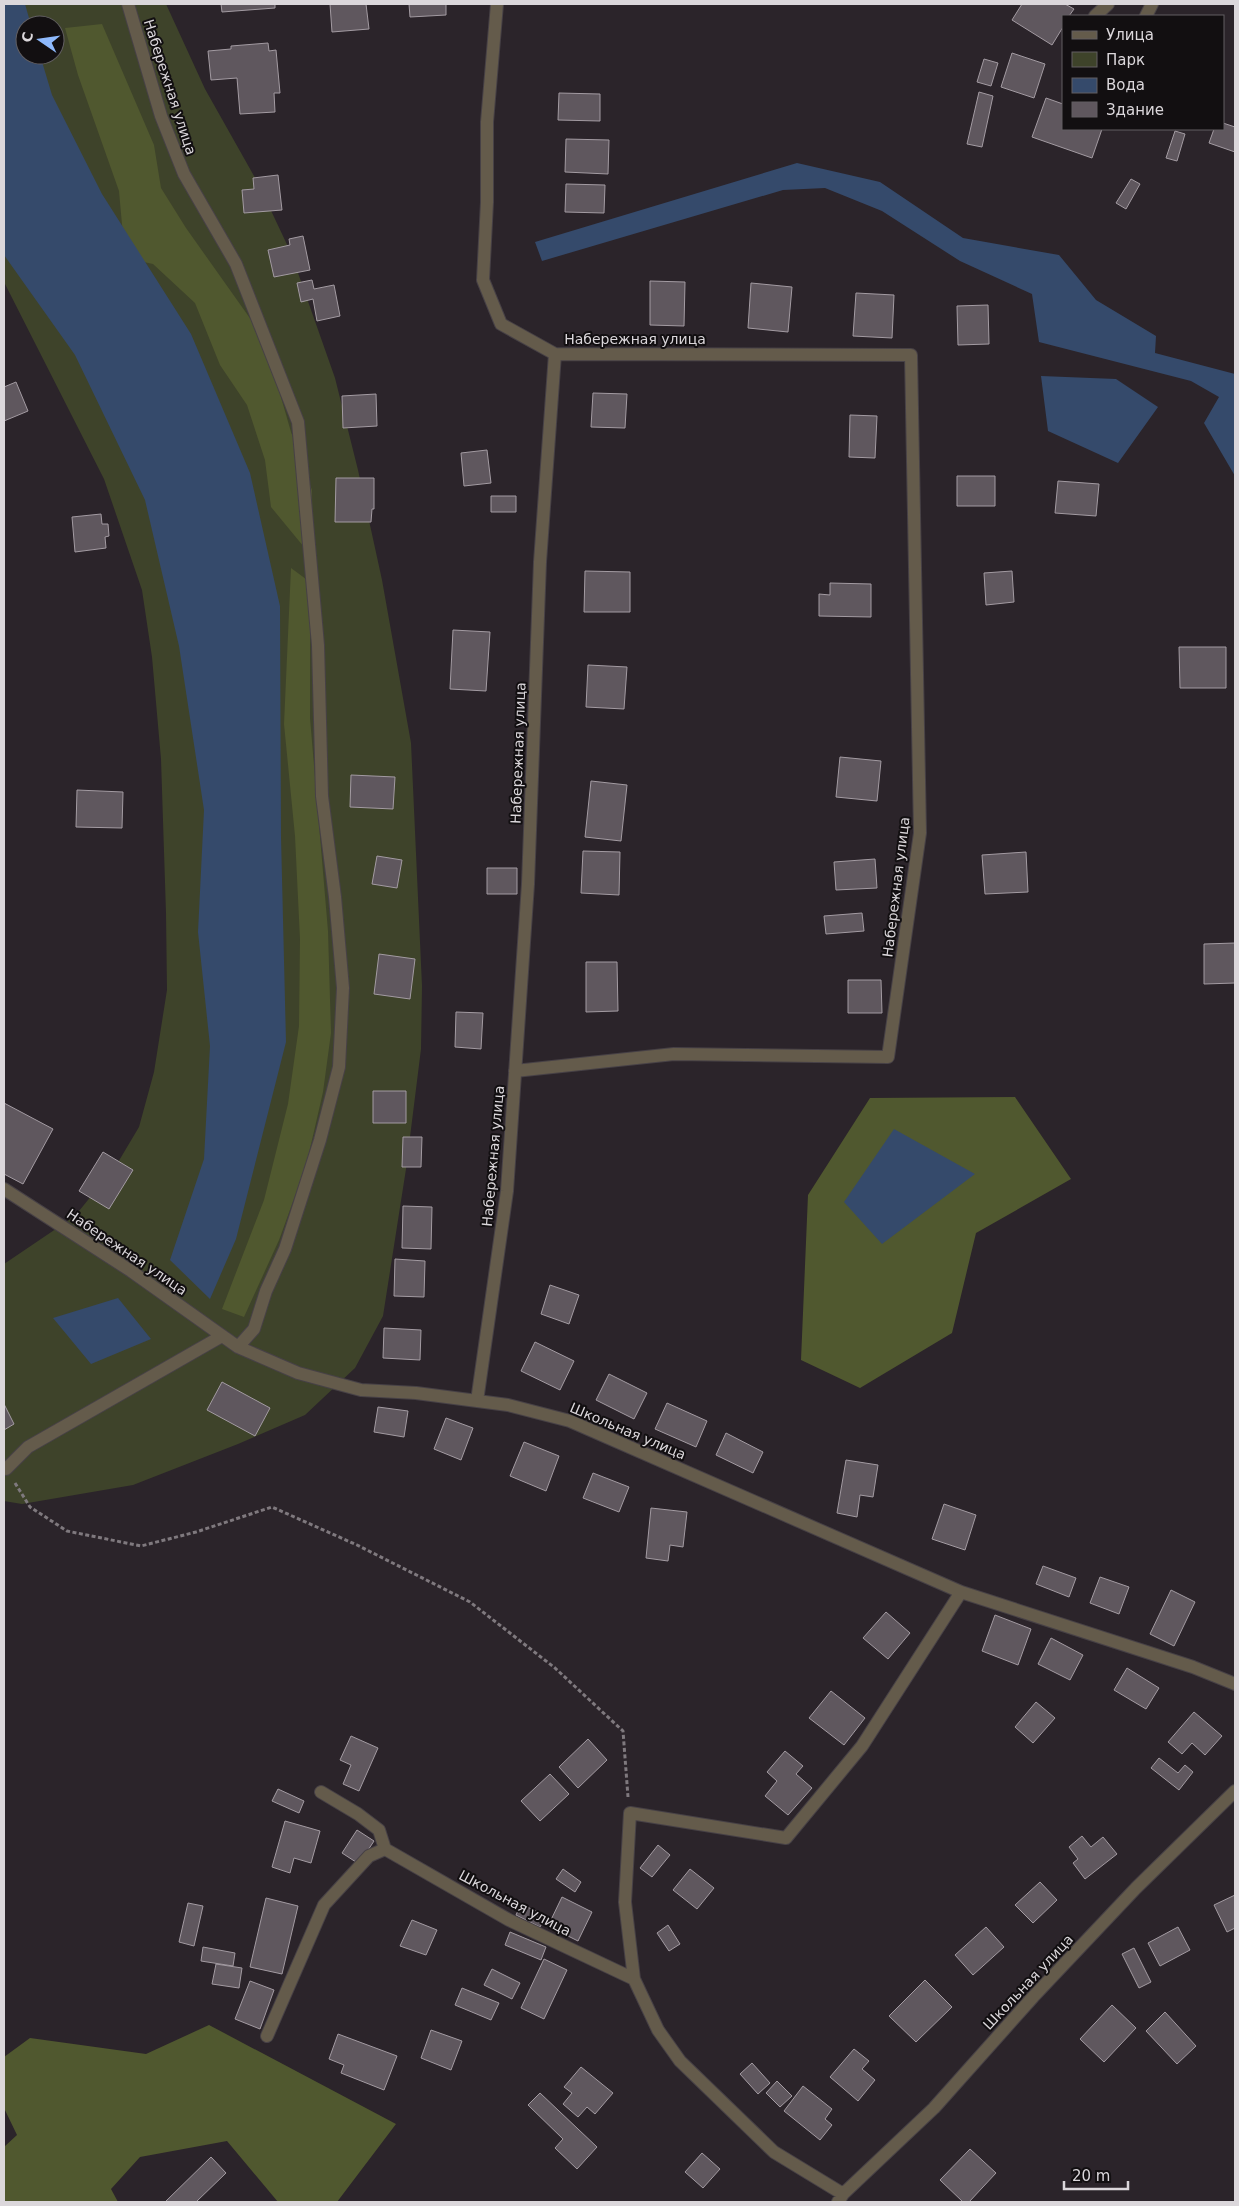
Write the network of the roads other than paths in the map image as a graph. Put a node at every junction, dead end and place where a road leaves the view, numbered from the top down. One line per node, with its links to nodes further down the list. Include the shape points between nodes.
1 (128, 4): 9 (street, Набережная улица, via 161,116 184,174 236,264 298,422 318,645 322,796 343,988 339,1067 320,1140 285,1249 266,1291 254,1329)
2 (497, 4): 5 (street, via 487,122 483,280 501,324)
3 (1108, 4): 4 (street)
4 (1096, 15)
5 (555, 354): 6 (street, Набережная улица, via 540,562 528,884); 6 (street, Набережная улица, via 911,355 920,833 888,1057 674,1054)
6 (515, 1071): 10 (street, Набережная улица, via 506,1191)
7 (4, 1189): 8 (street, Набережная улица, via 131,1271)
8 (222, 1336): 9 (street, Набережная улица); 11 (street, via 28,1447)
9 (238, 1347): 10 (street, Школьная улица, via 298,1373 361,1390)
10 (477, 1401): 12 (street, Школьная улица, via 508,1405 570,1421)
11 (6, 1469)
12 (961, 1592): 13 (street, Школьная улица, via 1193,1667); 17 (street, Школьная улица, via 862,1746 786,1838 630,1813 624,1902)
13 (1235, 1684)
14 (1235, 1791): 19 (street, Школьная улица, via 1136,1888 934,2108)
15 (321, 1792): 16 (street, via 379,1830)
16 (384, 1849): 17 (street, Школьная улица, via 510,1920); 18 (street, via 370,1856 324,1905)
17 (634, 1979): 19 (street, Школьная улица, via 658,2030 680,2061 774,2152)
18 (267, 2036)
19 (841, 2198)

